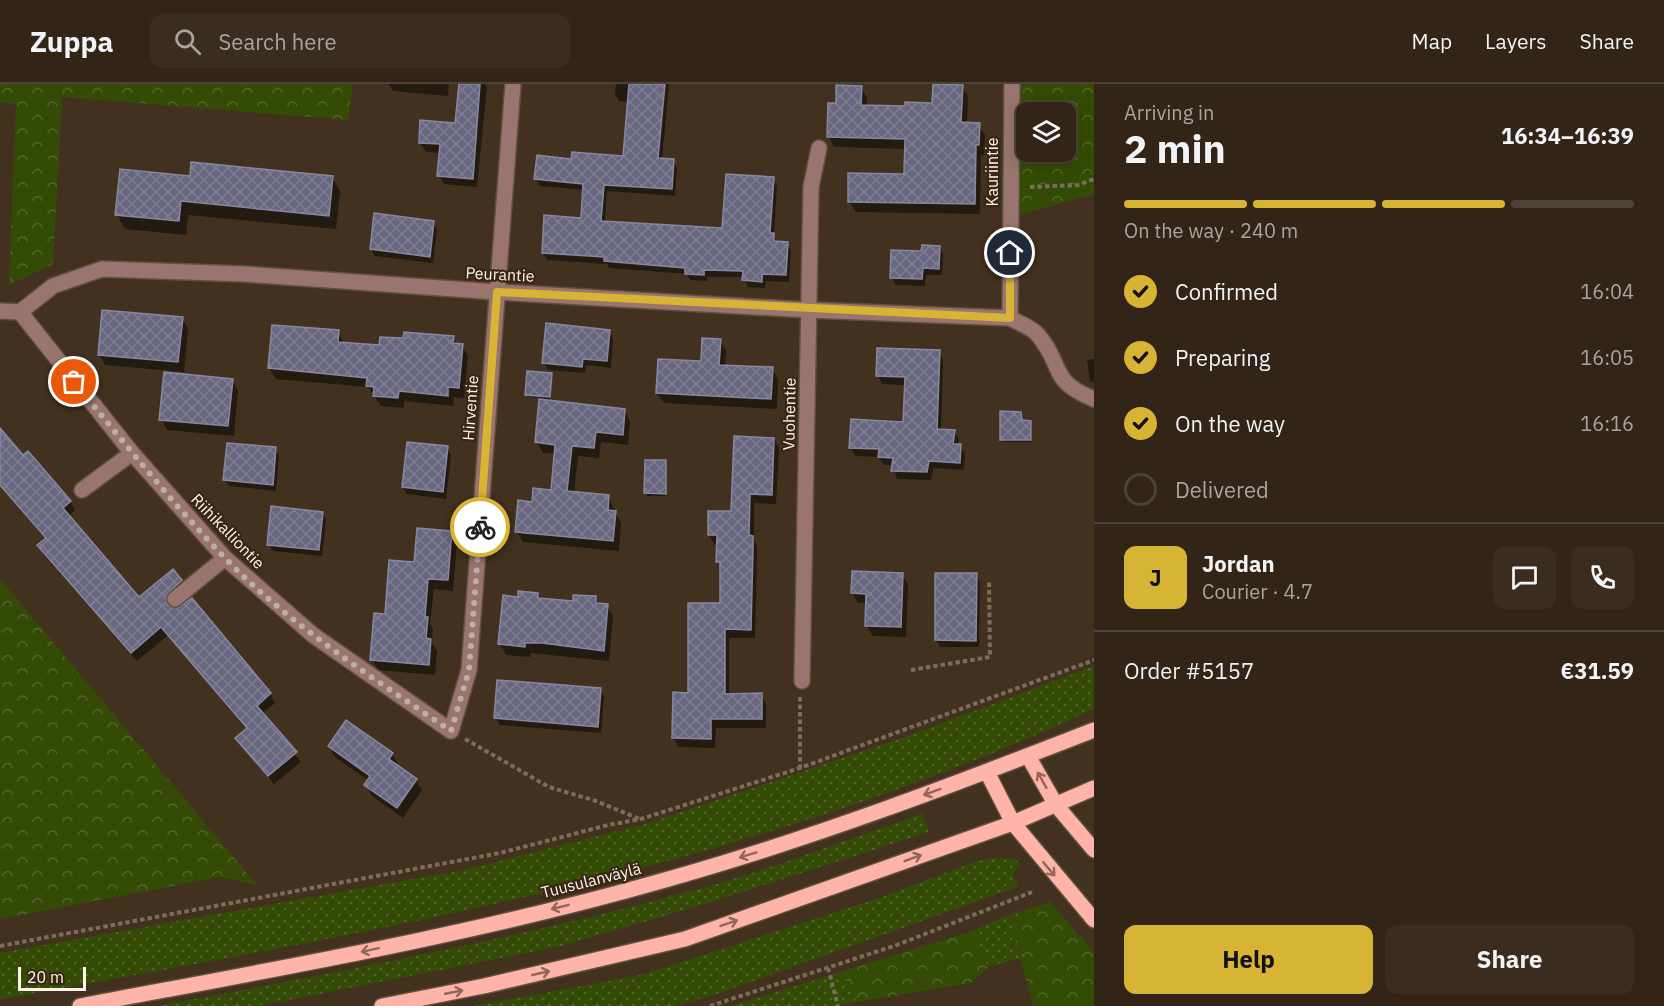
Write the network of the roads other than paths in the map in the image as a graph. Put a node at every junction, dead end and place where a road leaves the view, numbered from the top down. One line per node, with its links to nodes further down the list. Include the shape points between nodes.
1 (513, 84): 4 (street, Hirventie)
2 (1012, 84): 8 (street, Kauriintie)
3 (819, 148): 5 (street, Vuohentie, via 811,187)
4 (497, 292): 5 (street, Peurantie); 7 (street, Peurantie, via 244,274 102,269 53,286); 16 (street, Hirventie, via 469,670)
5 (808, 310): 8 (street, Peurantie); 14 (street, Vuohentie)
6 (0, 311): 7 (street)
7 (20, 312): 10 (street, Riihikalliontie)
8 (1010, 318): 9 (street, via 1037,333 1059,377 1074,391)
9 (1094, 399)
10 (132, 453): 11 (street); 12 (street, Riihikalliontie)
11 (82, 490)
12 (225, 558): 13 (street); 16 (street, Riihikalliontie, via 313,635)
13 (174, 599)
14 (802, 681)
15 (1094, 729): 17 (main road, Tuusulanväylä)
16 (451, 731)
17 (1028, 756): 18 (main road, Tuusulanväylä); 20 (main road, one-way to 17)
18 (987, 772): 21 (main road); 24 (main road, Tuusulanväylä, one-way to 24, via 820,833 663,881 469,929)
19 (1094, 788): 20 (main road)
20 (1056, 805): 21 (main road); 22 (main road)
21 (1013, 823): 23 (main road, one-way to 23); 25 (main road, one-way to 21, via 685,939)
22 (1094, 850)
23 (1094, 920)
24 (80, 1006)
25 (382, 1006)

